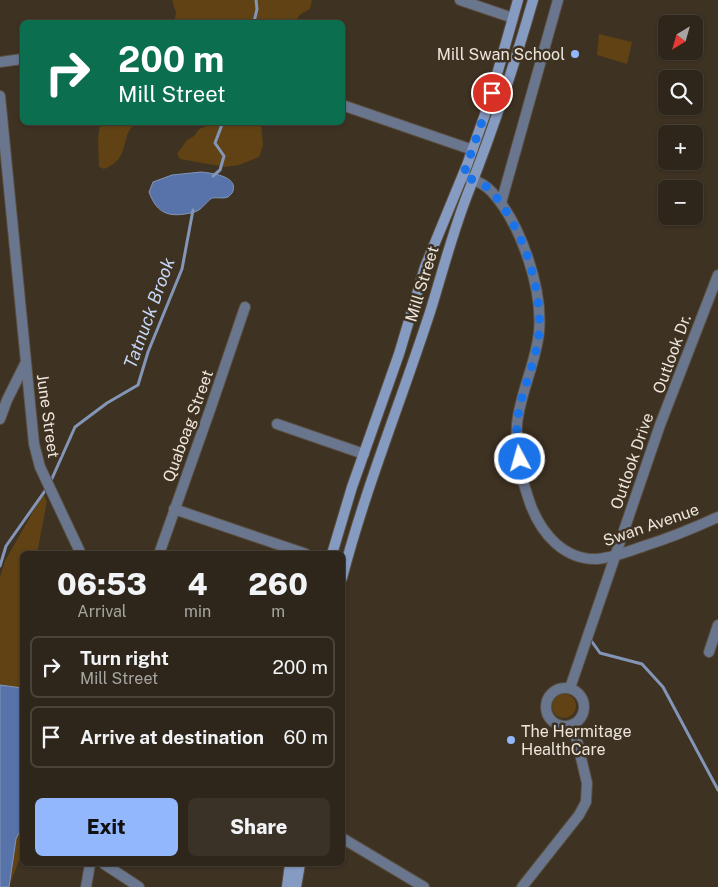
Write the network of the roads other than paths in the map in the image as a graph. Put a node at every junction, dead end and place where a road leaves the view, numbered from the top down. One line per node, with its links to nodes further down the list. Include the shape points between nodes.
1 (460, 0): 5 (street)
2 (518, 0): 5 (main road, Mill Street)
3 (533, 0): 12 (main road, Mill Street)
4 (558, 0): 13 (street)
5 (513, 18): 10 (main road, Mill Street)
6 (20, 60): 7 (street)
7 (0, 62)
8 (0, 96): 16 (street, June Street)
9 (345, 106): 10 (street)
10 (473, 150): 11 (main road, Mill Street)
11 (463, 176): 12 (street, Swan Avenue); 19 (main road, Mill Street, via 425,267)
12 (474, 180): 13 (street, Swan Avenue, via 490,190); 27 (main road, Mill Street, via 360,513)
13 (501, 204): 26 (street, Swan Avenue, via 524,247 539,310 539,333 517,423 520,467 527,495 543,529 565,550 589,558)
14 (718, 275): 26 (street, Outlook Drive)
15 (245, 307): 20 (street, Quaboag Street)
16 (26, 364): 17 (street, via 6,400); 22 (street, June Street, via 33,436 40,467)
17 (0, 419)
18 (277, 424): 19 (street)
19 (364, 454): 25 (main road, Mill Street)
20 (174, 509): 23 (street, Quaboag Street); 24 (street)
21 (718, 517): 26 (street, Swan Avenue, via 680,534)
22 (80, 551)
23 (160, 551)
24 (297, 551)
25 (333, 551)
26 (614, 556): 30 (street, Outlook Drive)
27 (345, 567)
28 (718, 625): 29 (street)
29 (709, 652)
30 (570, 688): 31 (street, via 581,696 584,705 581,718); 31 (street, via 562,687 551,693 546,700 546,709 556,724)
31 (573, 724): 42 (street, via 587,783 586,802)
32 (345, 840): 41 (street)
33 (90, 866): 37 (street)
34 (107, 866): 38 (street)
35 (290, 866): 39 (main road)
36 (300, 866): 40 (main road)
37 (86, 887)
38 (139, 887)
39 (287, 887)
40 (296, 887)
41 (424, 887)
42 (522, 887)

